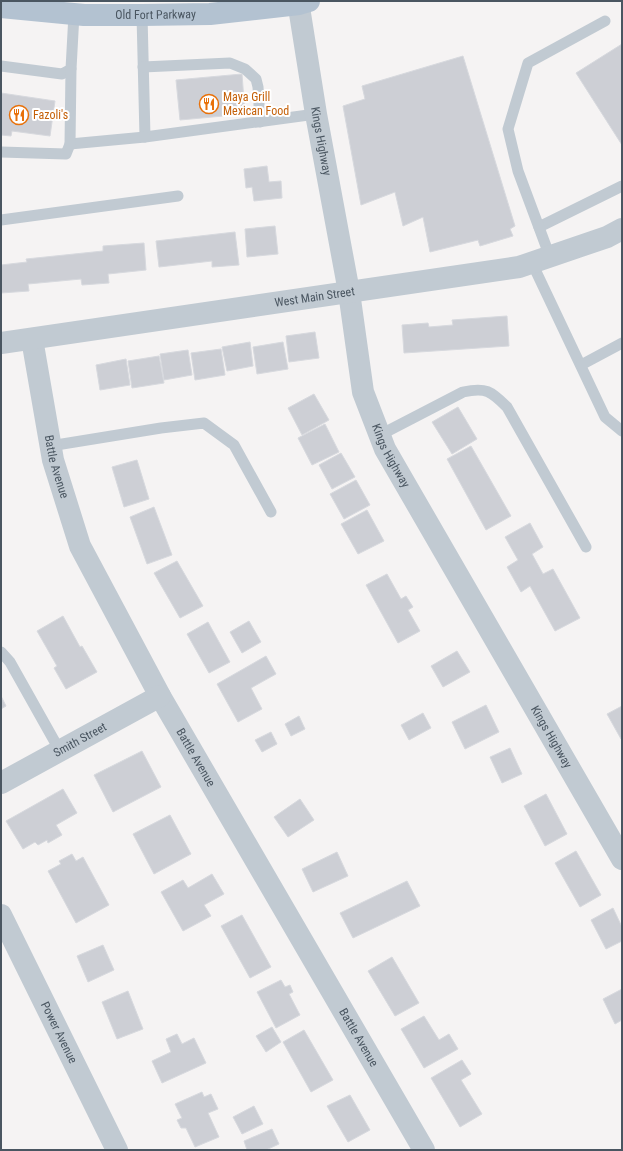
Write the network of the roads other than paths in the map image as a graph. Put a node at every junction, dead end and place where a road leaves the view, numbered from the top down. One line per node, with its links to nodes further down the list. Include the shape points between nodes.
1 (302, 2): 4 (main road, Old Fort Parkway, via 210,14); 9 (street, Kings Highway)
2 (1, 7): 3 (main road, Old Fort Parkway)
3 (74, 14): 4 (main road, Old Fort Parkway); 8 (lane)
4 (142, 15): 7 (lane)
5 (605, 21): 17 (lane, via 528,63 508,129 518,171)
6 (1, 66): 8 (lane, via 62,74)
7 (143, 68): 10 (lane, via 230,63 245,69 256,79); 11 (lane)
8 (71, 69): 12 (lane)
9 (316, 114): 10 (lane); 20 (street, Kings Highway)
10 (260, 122): 11 (lane)
11 (145, 137): 12 (lane)
12 (70, 144): 13 (lane, via 66,154)
13 (1, 152)
14 (622, 186): 17 (lane)
15 (178, 196): 16 (lane)
16 (1, 220)
17 (539, 227): 19 (lane)
18 (622, 229): 19 (street, West Main Street, via 607,237)
19 (541, 260): 20 (street, West Main Street, via 519,267); 24 (lane)
20 (349, 292): 21 (street, West Main Street); 26 (street, Kings Highway, via 363,392)
21 (32, 339): 22 (street, West Main Street); 27 (street, Battle Avenue)
22 (1, 343)
23 (622, 343): 24 (lane)
24 (581, 365): 25 (lane, via 605,418)
25 (622, 431)
26 (380, 435): 29 (lane, via 463,392 485,390 507,407); 34 (street, Kings Highway, via 385,449)
27 (50, 446): 28 (lane, via 204,423 234,445); 31 (street, Battle Avenue, via 52,460 80,546)
28 (271, 512)
29 (586, 547)
30 (1, 652): 32 (lane, via 10,662)
31 (160, 696): 32 (street, Smith Street); 37 (street, Battle Avenue)
32 (60, 751): 33 (street, Smith Street)
33 (1, 783)
34 (622, 859)
35 (1, 915): 36 (street, Power Avenue)
36 (117, 1150)
37 (424, 1150)

